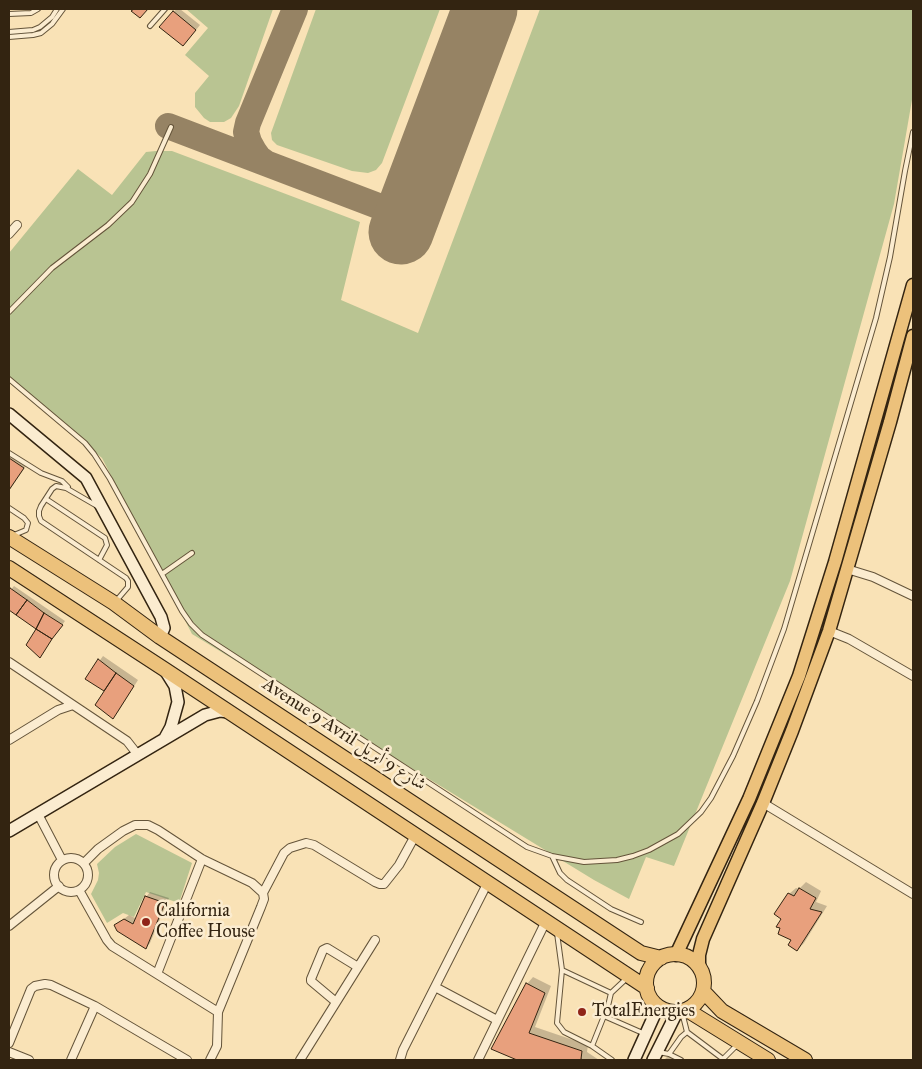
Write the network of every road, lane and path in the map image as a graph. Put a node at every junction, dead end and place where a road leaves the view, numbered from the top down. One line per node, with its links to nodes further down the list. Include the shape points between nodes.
1 (38, 9): 5 (lane, via 31,13)
2 (57, 9): 7 (lane, via 40,27)
3 (63, 9): 8 (lane, via 40,33)
4 (165, 9): 6 (lane)
5 (9, 14)
6 (150, 26)
7 (9, 32)
8 (9, 37)
9 (171, 127): 14 (lane, via 150,174 132,202 52,268)
10 (913, 132): 45 (lane, via 882,291 834,464 779,644 733,756 701,812 664,842 617,860 584,862)
11 (17, 225): 12 (street)
12 (9, 234)
13 (913, 286): 58 (main road, via 835,562 793,694 749,799)
14 (9, 312)
15 (913, 336): 27 (main road)
16 (9, 378): 28 (lane, via 94,454)
17 (9, 414): 22 (street, via 82,474)
18 (9, 452): 19 (lane, via 41,473 62,481)
19 (69, 489): 20 (lane, via 56,486); 22 (lane)
20 (46, 498): 25 (lane, via 39,511 41,521); 25 (lane, via 105,538 107,545)
21 (9, 508): 23 (lane, via 28,523 23,533)
22 (104, 510): 32 (street, via 164,622)
23 (9, 537): 30 (highway, Avenue 9 Avril شارع 9 أبريل)
24 (192, 553): 28 (lane)
25 (99, 560): 30 (lane, via 122,574 128,582)
26 (9, 568): 34 (highway)
27 (848, 569): 29 (street); 31 (main road)
28 (162, 574): 45 (lane, via 191,624 208,640 510,837)
29 (913, 596)
30 (114, 603): 32 (highway, Avenue 9 Avril شارع 9 أبريل)
31 (829, 631): 35 (street, via 849,638); 41 (main road)
32 (160, 637): 59 (highway, Avenue 9 Avril شارع 9 أبريل, via 641,953)
33 (9, 662): 36 (street)
34 (164, 669): 37 (highway); 38 (street, via 175,686 178,702)
35 (913, 676)
36 (73, 705): 39 (street, via 58,710); 40 (street, via 127,741)
37 (229, 712): 38 (street, via 205,715); 44 (highway)
38 (164, 739): 40 (street)
39 (9, 740)
40 (138, 755): 42 (street)
41 (763, 803): 53 (street); 61 (main road, via 703,939)
42 (38, 814): 43 (street); 47 (street)
43 (9, 831)
44 (416, 834): 49 (highway); 52 (street, via 384,884 306,843 290,848 284,854)
45 (552, 856): 54 (lane, via 567,880 612,910)
46 (202, 859): 48 (street, via 158,830 140,824 112,838); 52 (street, via 252,883); 63 (street)
47 (62, 860): 48 (street, via 75,858); 50 (street, via 55,871)
48 (84, 863): 51 (street, via 88,880)
49 (488, 882): 55 (highway); 65 (street)
50 (59, 886): 51 (street, via 68,891); 56 (street)
51 (79, 890): 63 (street, via 112,946)
52 (263, 893): 73 (street, via 262,907)
53 (913, 894)
54 (641, 922)
55 (551, 924): 62 (lane); 64 (highway); 75 (street)
56 (9, 926)
57 (375, 940): 60 (street)
58 (676, 955): 59 (highway); 61 (highway, via 693,960)
59 (661, 958): 66 (highway, via 649,971)
60 (358, 967): 69 (street); 69 (street, via 327,948 323,950 310,978)
61 (699, 967): 67 (highway)
62 (562, 970): 68 (lane); 80 (lane, via 558,1023 564,1032)
63 (157, 974): 73 (street)
64 (629, 976): 66 (highway); 68 (lane)
65 (435, 987): 75 (street); 88 (street)
66 (647, 988): 71 (highway)
67 (703, 990): 72 (highway, via 700,999); 95 (highway, via 722,1011)
68 (611, 993): 74 (lane)
69 (336, 1002): 87 (street)
70 (95, 1006): 79 (street, via 51,985 35,986 30,989); 84 (street); 85 (street)
71 (658, 1007): 72 (highway); 77 (street)
72 (682, 1011): 76 (lane); 78 (highway); 82 (street)
73 (218, 1012): 86 (street, via 217,1046)
74 (604, 1016): 77 (lane); 80 (lane)
75 (497, 1020): 89 (street)
76 (687, 1032): 82 (lane); 93 (lane)
77 (645, 1034): 91 (street)
78 (740, 1042): 93 (lane); 94 (highway)
79 (9, 1043)
80 (592, 1046): 90 (lane)
81 (9, 1052): 83 (street)
82 (660, 1056): 92 (lane)
83 (29, 1060)
84 (71, 1060)
85 (187, 1060)
86 (210, 1060)
87 (300, 1060)
88 (400, 1060)
89 (478, 1060)
90 (612, 1060)
91 (634, 1060)
92 (681, 1060)
93 (723, 1060)
94 (768, 1060)
95 (805, 1060)

